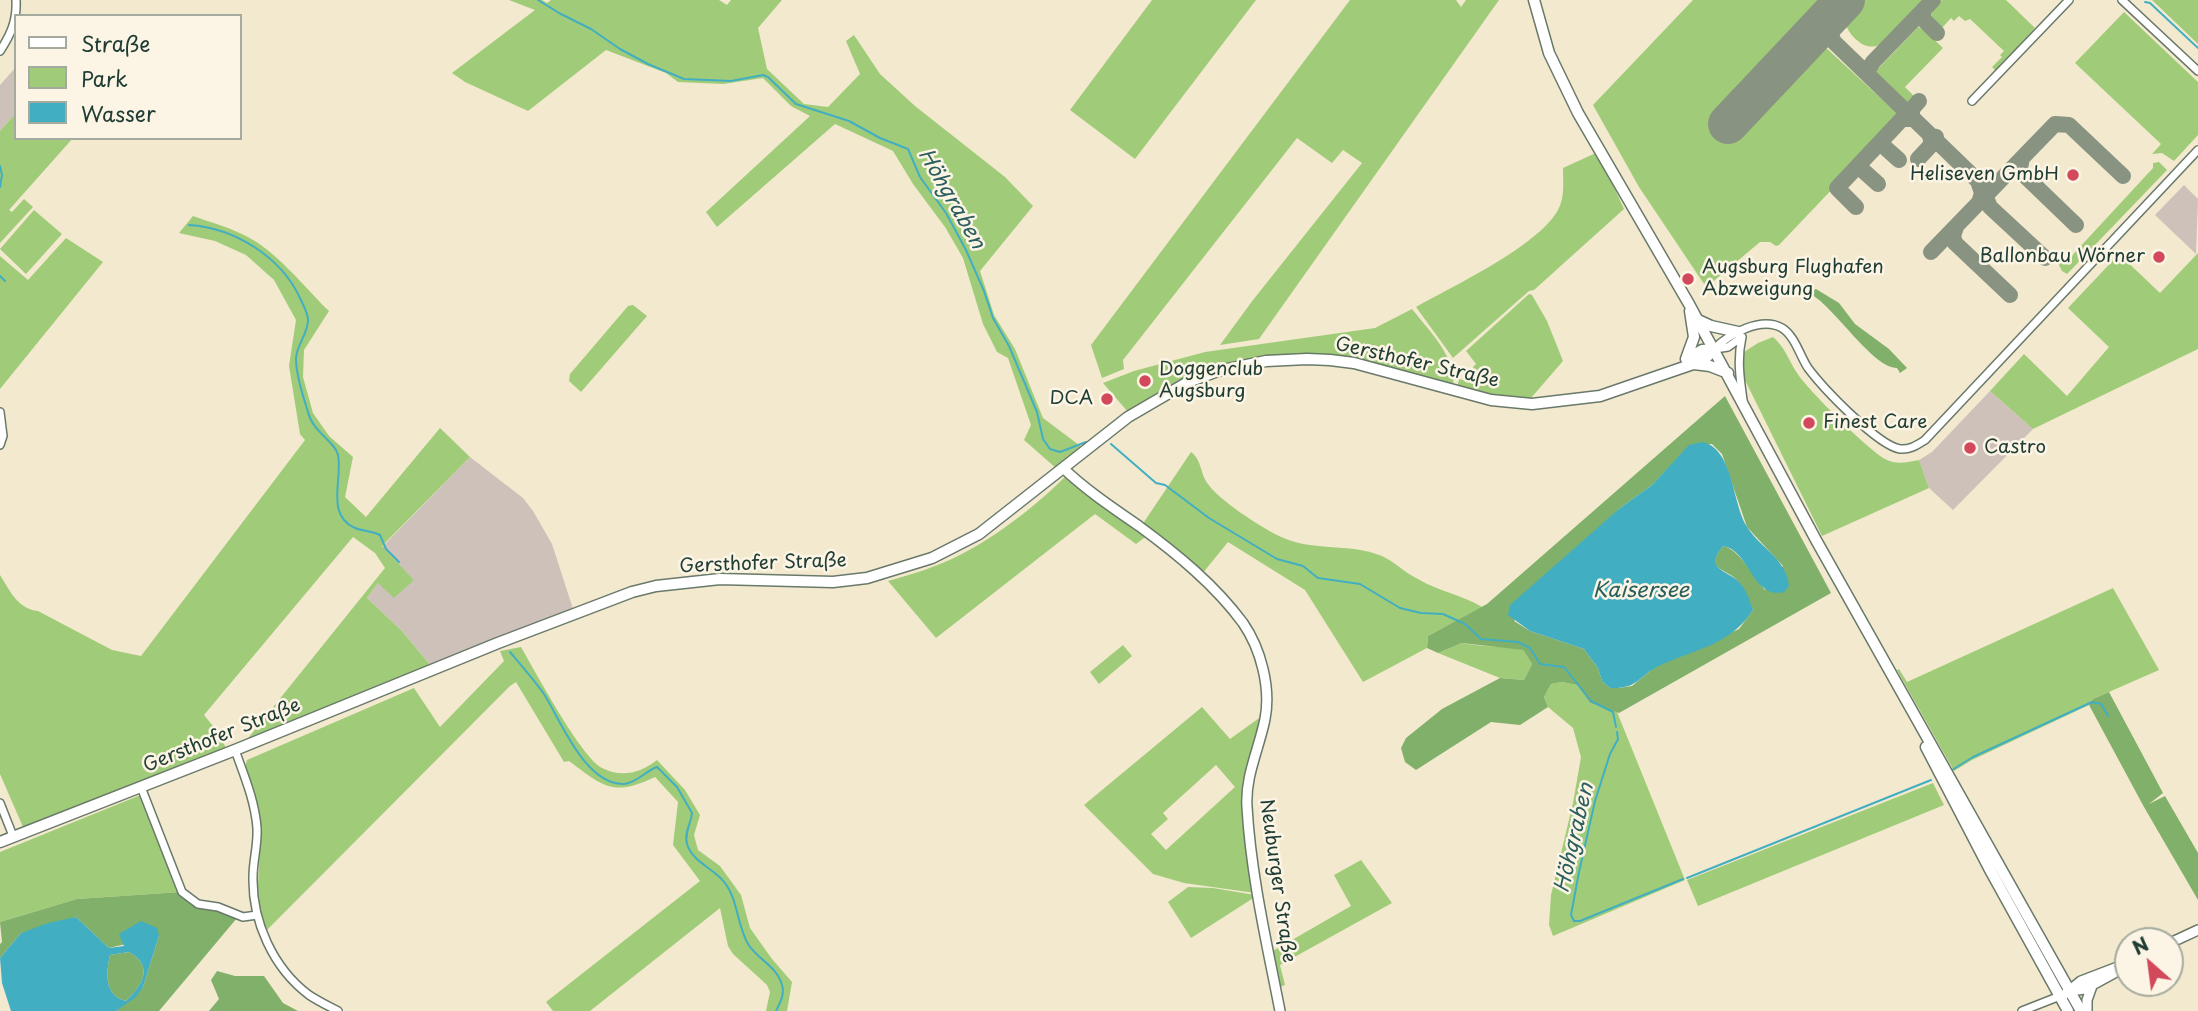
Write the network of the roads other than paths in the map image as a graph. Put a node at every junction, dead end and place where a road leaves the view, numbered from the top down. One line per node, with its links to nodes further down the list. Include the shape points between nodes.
1 (1534, 0): 9 (main road, via 1564,87)
2 (2069, 0): 7 (street)
3 (2122, 0): 6 (street)
4 (14, 23): 5 (street)
5 (0, 51)
6 (2198, 71)
7 (1972, 102)
8 (2198, 150): 11 (street, via 1912,448 1891,446 1850,412 1813,374 1784,330 1770,324)
9 (1689, 304): 10 (main road); 13 (main road, via 1694,337)
10 (1698, 320): 11 (main road); 12 (main road)
11 (1740, 334): 12 (street); 15 (street)
12 (1714, 349): 13 (main road, Gersthofer Straße, via 1707,357); 14 (main road)
13 (1690, 361): 14 (main road); 18 (main road, Gersthofer Straße, via 1600,396 1532,404 1491,400 1354,363 1307,359 1242,365 1188,382 1152,402)
14 (1728, 373): 15 (main road)
15 (1743, 401): 19 (main road)
16 (0, 412): 17 (street)
17 (0, 445)
18 (1063, 468): 20 (main road, Gersthofer Straße, via 979,534 904,568 833,582 720,579 632,592); 32 (street, Neuburger Straße, via 1184,561 1227,604 1256,645 1267,699 1247,806 1257,894)
19 (1895, 684): 29 (main road); 30 (main road)
20 (235, 750): 21 (main road, Gersthofer Straße); 25 (street, via 257,825 253,875)
21 (141, 787): 23 (main road, Gersthofer Straße); 25 (street, via 182,892 198,904 243,917)
22 (0, 803): 23 (street)
23 (13, 836): 24 (main road, Gersthofer Straße)
24 (0, 842)
25 (257, 915): 31 (street, via 291,979)
26 (2114, 968): 29 (street, via 2081,981)
27 (2114, 972): 28 (street)
28 (2092, 986): 29 (street); 36 (street)
29 (2070, 991): 30 (street); 35 (main road)
30 (2060, 996): 33 (street); 34 (main road)
31 (338, 1011)
32 (1280, 1011)
33 (2022, 1011)
34 (2068, 1011)
35 (2081, 1011)
36 (2087, 1011)

